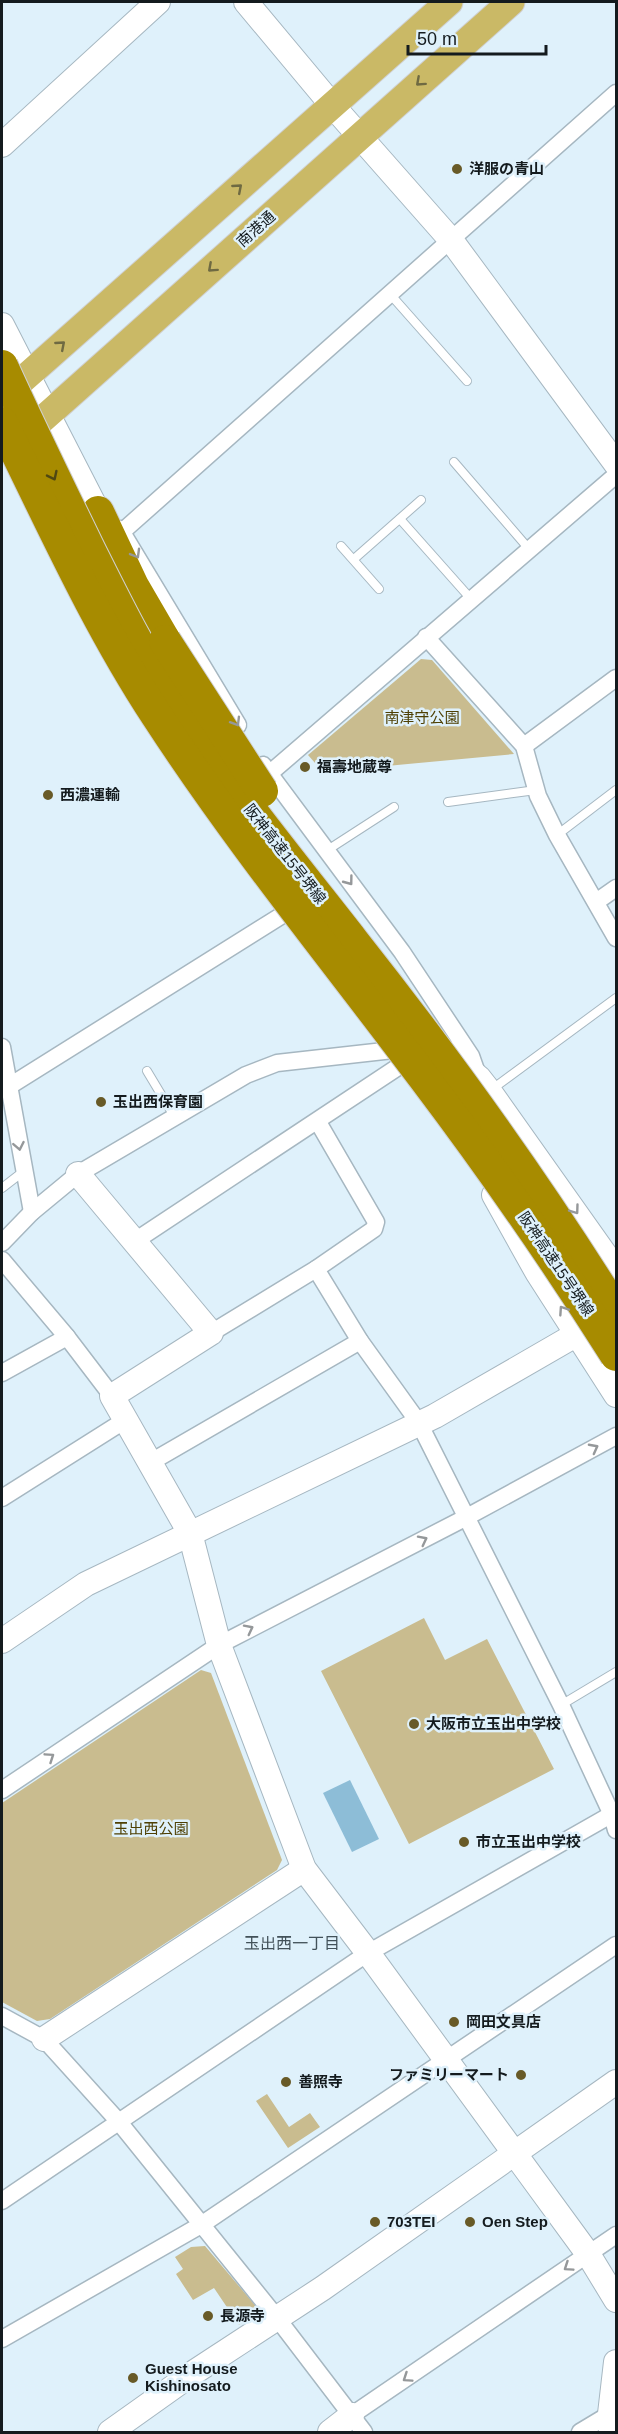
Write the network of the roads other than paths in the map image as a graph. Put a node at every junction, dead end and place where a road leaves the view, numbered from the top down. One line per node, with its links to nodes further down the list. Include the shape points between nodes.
1 (158, 2): 8 (street)
2 (246, 2): 6 (street)
3 (449, 2): 6 (main road)
4 (511, 2): 7 (main road, 南港通, one-way to 7)
5 (616, 93): 9 (street)
6 (332, 105): 7 (street); 12 (main road, one-way to 6)
7 (361, 136): 9 (street); 15 (main road, 南港通, one-way to 15)
8 (2, 145)
9 (450, 240): 10 (street); 18 (street)
10 (390, 294): 13 (lane); 23 (street)
11 (2, 325): 12 (street)
12 (14, 371): 14 (main road); 15 (street); 55 (highway, 阪神高速15号堺線, one-way to 55, bridge, via 110,590 175,705 265,830 459,1080)
13 (467, 381)
14 (2, 398)
15 (48, 413): 16 (main road, 南港通); 21 (street)
16 (3, 443): 41 (street, via 69,592 121,683); 66 (highway, 阪神高速15号堺線, bridge, via 125,665 161,722 242,840 474,1145)
17 (454, 462): 25 (lane)
18 (616, 464)
19 (616, 475): 25 (street)
20 (422, 500): 22 (lane)
21 (98, 512): 23 (street); 47 (street, via 104,557 165,668 217,745 451,1055); 55 (highway, bridge, via 133,586 165,641 266,796 471,1070)
22 (400, 519): 26 (lane); 28 (lane)
23 (123, 531): 32 (street, one-way to 32)
24 (341, 546): 26 (lane)
25 (529, 549): 28 (street)
26 (354, 559): 27 (lane)
27 (379, 589)
28 (471, 599): 29 (street)
29 (426, 637): 31 (street); 32 (street)
30 (616, 678): 31 (street)
31 (524, 746): 33 (street)
32 (269, 774): 38 (street)
33 (536, 790): 35 (lane); 37 (street)
34 (616, 790): 37 (lane)
35 (448, 802)
36 (394, 807): 38 (lane)
37 (557, 835): 40 (street)
38 (326, 851): 47 (street, one-way to 47, via 402,952 471,1056)
39 (616, 888): 40 (street)
40 (596, 902): 42 (street)
41 (284, 914): 45 (street); 48 (street)
42 (616, 938)
43 (616, 998): 47 (lane)
44 (2, 1047): 48 (street)
45 (398, 1056): 49 (street, via 277,1063 246,1075); 50 (street); 62 (street, one-way to 45, via 537,1272 493,1194)
46 (147, 1071): 49 (lane)
47 (484, 1085): 59 (street, one-way to 59)
48 (7, 1100): 51 (street, one-way to 51)
49 (174, 1116): 52 (street)
50 (318, 1122): 56 (street); 60 (street, via 376,1222 374,1229)
51 (24, 1171): 53 (lane); 54 (street)
52 (78, 1174): 54 (street); 56 (street)
53 (2, 1188)
54 (32, 1212): 57 (street)
55 (562, 1226): 61 (highway, 阪神高速15号堺線, bridge)
56 (135, 1241): 63 (street)
57 (2, 1243)
58 (2, 1260): 64 (street)
59 (615, 1264)
60 (316, 1269): 63 (street); 65 (street)
61 (616, 1312): 62 (street)
62 (578, 1332): 68 (street); 71 (street)
63 (211, 1333): 69 (street)
64 (68, 1337): 67 (street); 69 (street)
65 (360, 1341): 71 (street); 73 (street)
66 (616, 1355)
67 (2, 1373)
68 (616, 1395)
69 (112, 1396): 70 (street)
70 (127, 1419): 73 (street); 74 (street)
71 (419, 1424): 75 (street); 76 (street)
72 (616, 1436): 75 (street, one-way to 72)
73 (151, 1461): 76 (street)
74 (2, 1498)
75 (465, 1518): 78 (street, one-way to 75); 80 (street)
76 (190, 1533): 77 (street, via 86,1584); 78 (street)
77 (2, 1641)
78 (219, 1645): 81 (street, one-way to 78); 83 (street)
79 (616, 1672): 80 (lane)
80 (561, 1705): 82 (street)
81 (2, 1790)
82 (615, 1819): 85 (street)
83 (304, 1869): 85 (street); 87 (street)
84 (616, 1946): 88 (street)
85 (368, 1953): 88 (street); 90 (street)
86 (2, 2016): 87 (street)
87 (45, 2039): 90 (street)
88 (446, 2060): 91 (street); 93 (street)
89 (616, 2082): 91 (street)
90 (119, 2122): 92 (street); 93 (street)
91 (515, 2154): 95 (street); 97 (street)
92 (2, 2200)
93 (201, 2225): 97 (street); 98 (street)
94 (616, 2235): 95 (street)
95 (588, 2254): 96 (street); 101 (street, one-way to 101)
96 (616, 2300)
97 (277, 2318): 101 (street); 102 (street)
98 (2, 2338)
99 (616, 2362): 100 (street)
100 (610, 2423): 104 (street)
101 (358, 2424): 103 (street)
102 (110, 2433)
103 (330, 2433)
104 (580, 2433)

